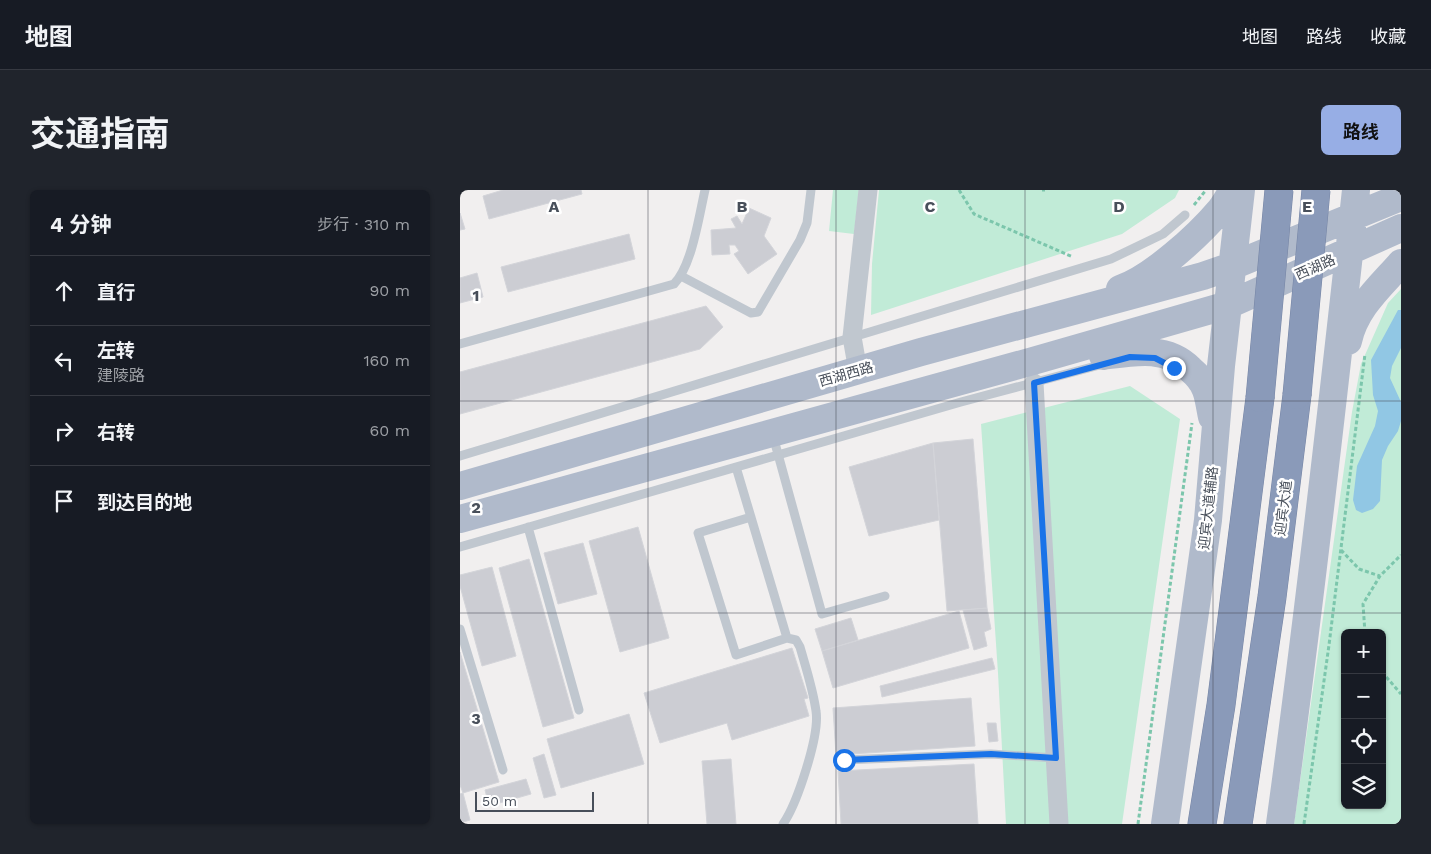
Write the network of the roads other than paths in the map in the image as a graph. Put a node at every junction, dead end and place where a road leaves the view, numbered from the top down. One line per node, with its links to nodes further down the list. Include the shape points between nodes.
1 (705, 190): 15 (lane)
2 (811, 190): 15 (lane, via 807,223 800,240 758,312 751,313)
3 (868, 190): 17 (street)
4 (1233, 190): 19 (main road, via 1221,209 1194,237 1128,286)
5 (1241, 190): 14 (main road, 迎宾大道辅路)
6 (1280, 190): 44 (highway, bridge, via 1260,398 1221,704)
7 (1316, 190): 45 (highway, 迎宾大道, bridge, via 1297,395 1272,597)
8 (1401, 197): 9 (main road)
9 (1355, 203): 12 (main road); 14 (main road)
10 (1185, 215): 17 (lane, via 1163,234 1111,259)
11 (1401, 228): 12 (main road, 西湖路)
12 (1350, 252): 16 (main road, 西湖路); 23 (main road)
13 (1401, 263): 23 (main road, via 1360,309 1350,330)
14 (1232, 266): 16 (main road, 迎宾大道辅路); 19 (main road, 西湖西路)
15 (681, 276): 18 (lane, via 674,284)
16 (1228, 305): 24 (main road); 25 (main road, 迎宾大道辅路)
17 (852, 337): 21 (street); 27 (lane)
18 (460, 344)
19 (940, 348): 21 (main road, 西湖西路)
20 (1174, 368): 22 (lane, via 1155,358 1130,357)
21 (858, 371): 29 (main road, 西湖西路)
22 (1033, 374): 24 (main road); 25 (main road, via 1088,358 1138,351 1165,353 1183,361 1198,376 1206,390); 26 (lane); 38 (street)
23 (1333, 403): 46 (main road)
24 (875, 405): 26 (main road)
25 (1215, 435): 43 (main road, 迎宾大道辅路, via 1208,520)
26 (775, 444): 28 (lane); 31 (main road); 34 (lane, via 822,614)
27 (460, 456)
28 (736, 467): 30 (lane); 32 (lane)
29 (460, 486)
30 (751, 517): 36 (lane); 36 (lane, via 698,533 736,655)
31 (460, 519)
32 (528, 527): 33 (lane); 37 (lane)
33 (460, 547)
34 (885, 596)
35 (460, 629): 40 (lane)
36 (787, 638): 41 (lane, via 796,640 800,647 817,712 814,741 801,786)
37 (579, 710)
38 (1056, 758): 39 (lane, via 991,754); 42 (street)
39 (844, 760)
40 (503, 770)
41 (783, 824)
42 (1060, 824)
43 (1165, 824)
44 (1202, 824)
45 (1238, 824)
46 (1280, 824)

